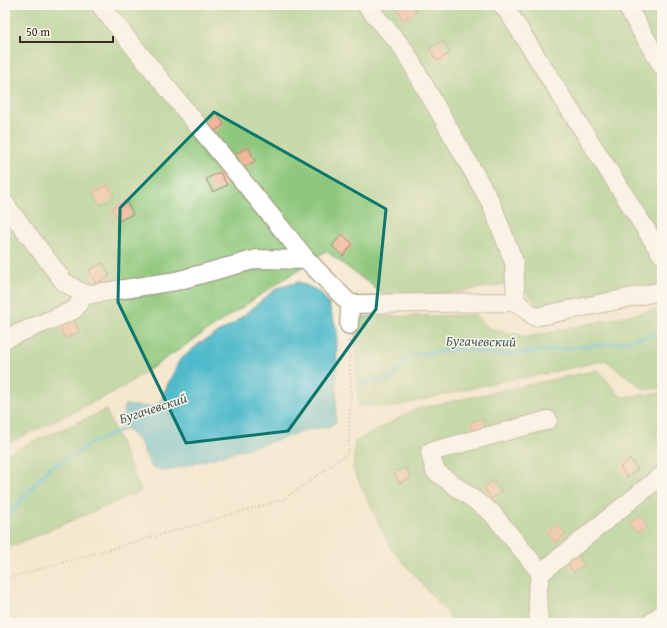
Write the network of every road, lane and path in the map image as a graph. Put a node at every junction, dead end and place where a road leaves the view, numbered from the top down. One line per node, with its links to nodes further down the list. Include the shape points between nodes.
1 (100, 5): 8 (lane)
2 (366, 5): 11 (lane, via 402,48 491,203 514,262)
3 (502, 5): 7 (lane)
4 (626, 5): 5 (lane)
5 (662, 66)
6 (5, 204): 10 (lane, via 64,282)
7 (662, 255)
8 (307, 260): 10 (lane, via 256,259 176,281); 12 (lane)
9 (662, 290): 11 (lane, via 535,317)
10 (85, 295): 14 (lane, via 74,310)
11 (516, 302): 12 (lane)
12 (350, 304): 13 (lane)
13 (349, 325): 18 (path, via 352,391 348,453 282,500)
14 (5, 339)
15 (548, 420): 17 (lane, via 430,452 435,471 492,513)
16 (662, 475): 17 (lane)
17 (541, 573): 20 (lane, via 537,592)
18 (5, 579)
19 (662, 614): 21 (lane)
20 (539, 623)
21 (651, 623)

